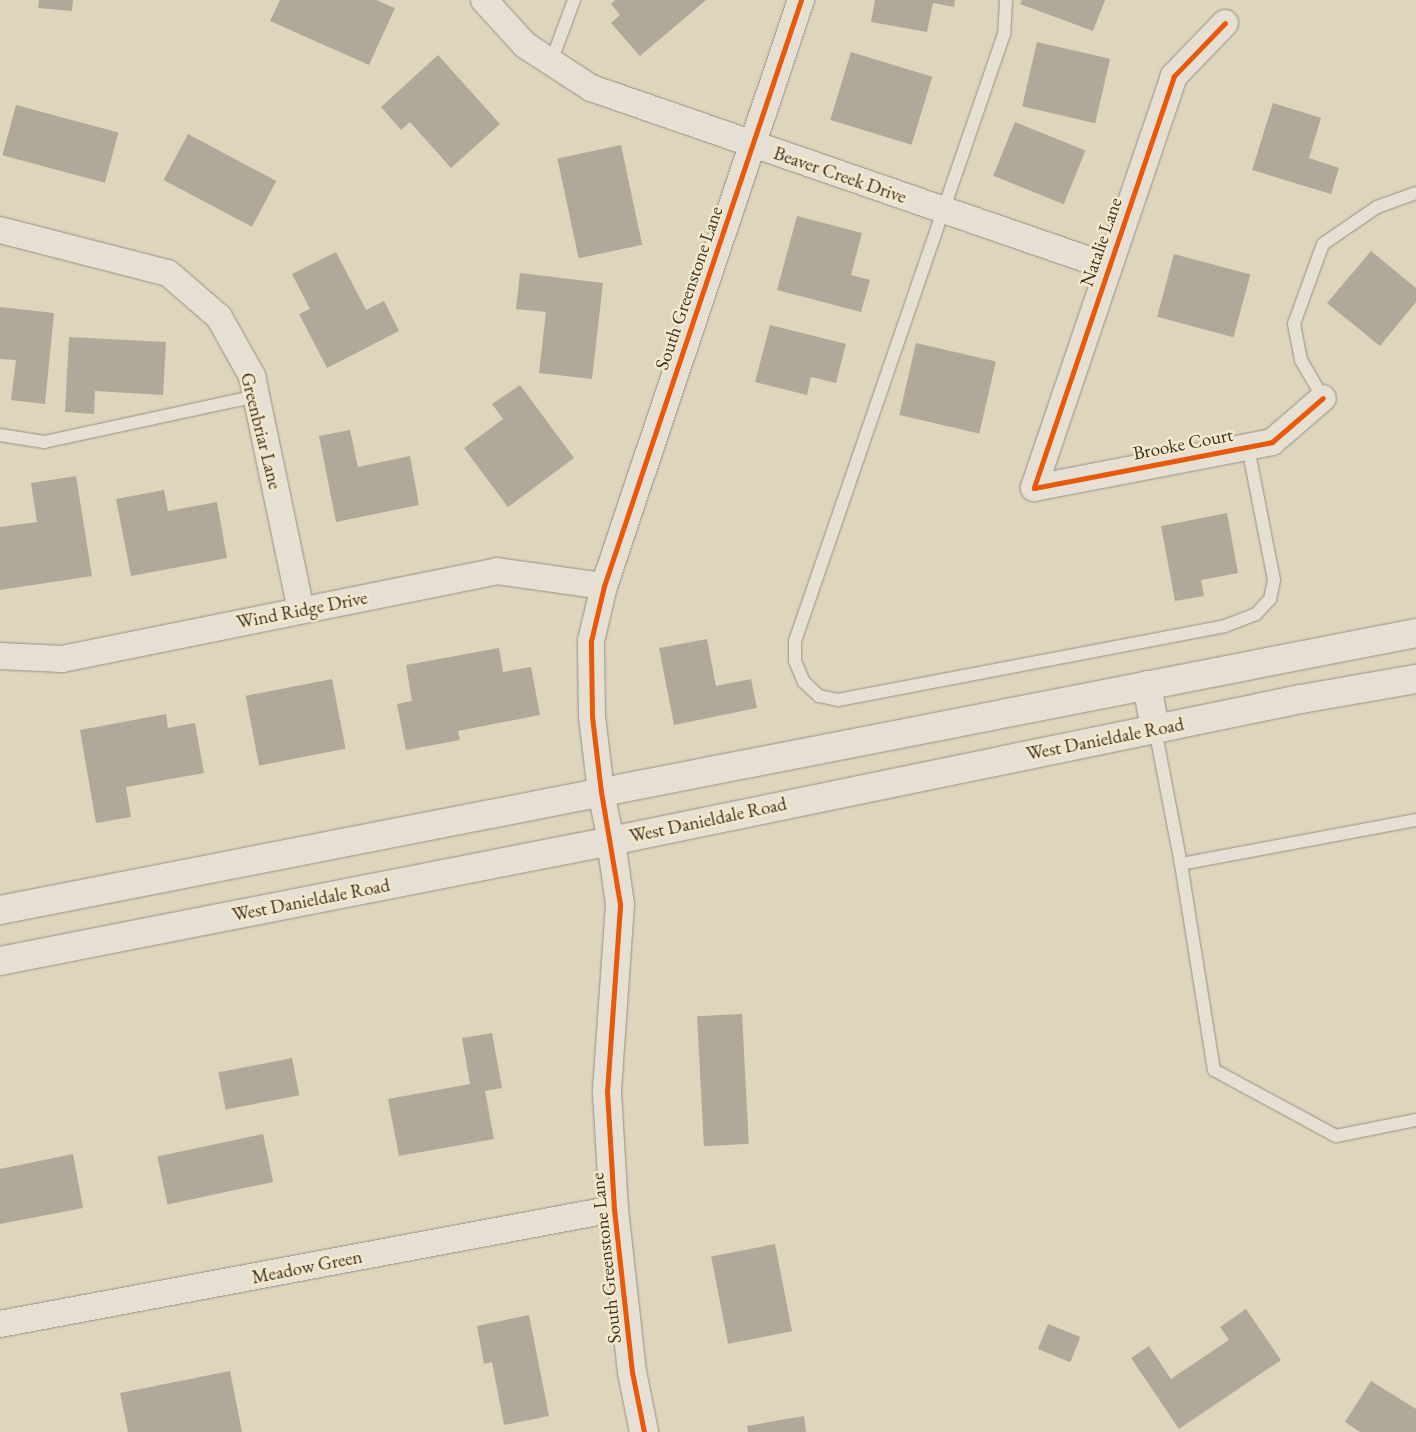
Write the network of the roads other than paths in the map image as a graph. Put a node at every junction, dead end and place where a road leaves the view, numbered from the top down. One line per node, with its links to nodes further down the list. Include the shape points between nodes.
1 (484, 0): 6 (street, Beaver Creek Drive, via 526,45)
2 (574, 0): 6 (lane)
3 (801, 0): 7 (street, South Greenstone Lane)
4 (1006, 0): 9 (lane, via 1004,34)
5 (1225, 23): 11 (street, Natalie Lane, via 1174,76)
6 (551, 62): 7 (street, Beaver Creek Drive, via 591,88)
7 (754, 145): 9 (street, Beaver Creek Drive); 17 (street, South Greenstone Lane)
8 (1416, 193): 13 (lane, via 1377,206 1323,244 1294,324 1301,360)
9 (942, 210): 11 (street, Beaver Creek Drive); 15 (lane, via 795,641 795,661 804,682 819,696 838,700 1225,626 1256,614 1270,599 1274,580)
10 (0, 230): 12 (street, Greenbriar Lane, via 168,273 219,317 252,376)
11 (1108, 267): 16 (street, Natalie Lane)
12 (256, 396): 14 (lane, via 44,442); 18 (street, Greenbriar Lane)
13 (1322, 398): 15 (street, Brooke Court, via 1272,442)
14 (0, 436)
15 (1248, 447): 16 (street, Brooke Court)
16 (1034, 488)
17 (604, 586): 18 (street, Wind Ridge Drive, via 497,571); 24 (street, South Greenstone Lane, via 591,641 592,717)
18 (301, 610): 20 (street, Wind Ridge Drive, via 62,659)
19 (1416, 633): 22 (main road)
20 (0, 656)
21 (1416, 679): 23 (main road, West Danieldale Road)
22 (1147, 685): 23 (main road); 24 (main road)
23 (1155, 729): 26 (main road, West Danieldale Road); 27 (lane)
24 (601, 792): 26 (street, South Greenstone Lane); 28 (main road)
25 (1416, 820): 27 (lane)
26 (611, 841): 29 (main road, West Danieldale Road); 31 (main road, South Greenstone Lane, via 620,904 607,1092)
27 (1181, 864): 30 (lane, via 1214,1070 1336,1136)
28 (0, 910)
29 (0, 961)
30 (1416, 1120)
31 (614, 1209): 32 (street, Meadow Green); 33 (main road, South Greenstone Lane, via 632,1372)
32 (0, 1324)
33 (644, 1432)

